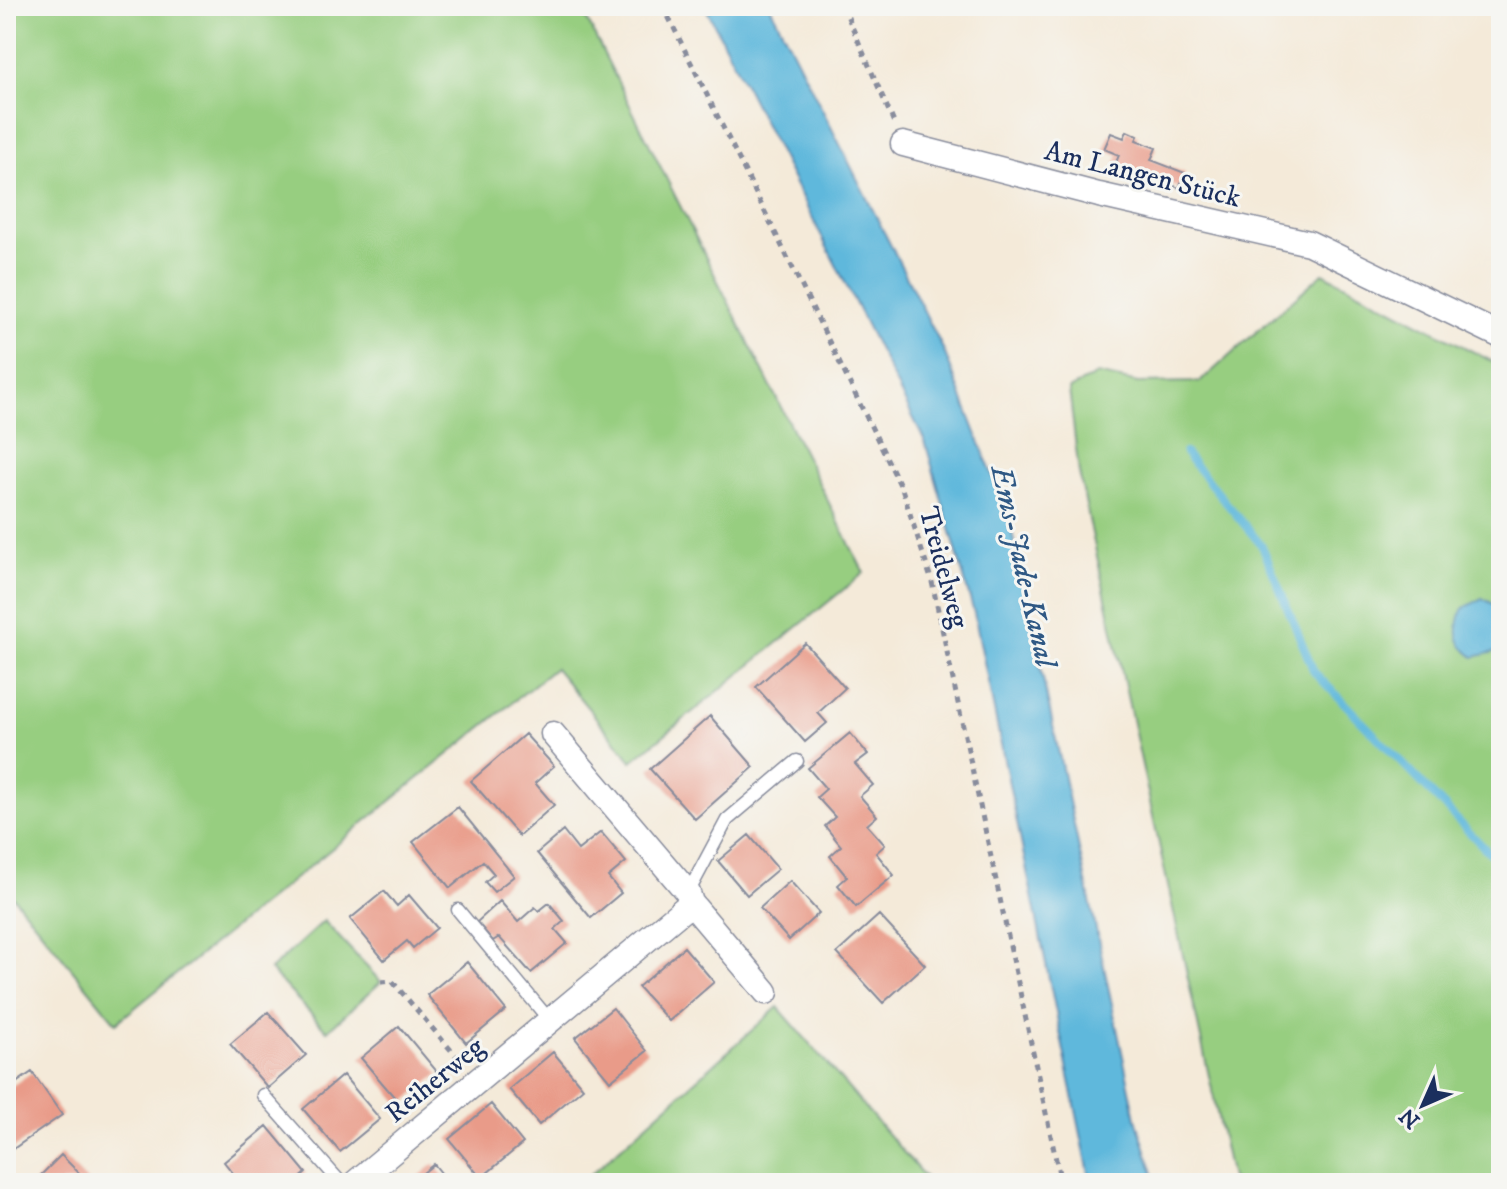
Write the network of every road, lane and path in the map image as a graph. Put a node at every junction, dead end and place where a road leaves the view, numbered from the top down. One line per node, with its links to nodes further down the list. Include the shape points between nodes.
1 (663, 6): 16 (path, Treidelweg, via 902,489 932,582)
2 (843, 6): 3 (path)
3 (903, 144): 4 (street, Am Langen Stück, via 1309,243)
4 (1501, 336)
5 (553, 734): 7 (street)
6 (797, 761): 7 (lane, Reiherweg, via 727,820)
7 (690, 898): 10 (street); 11 (street, Reiherweg)
8 (458, 910): 11 (lane)
9 (381, 982): 12 (path, via 392,981)
10 (766, 992)
11 (551, 1022): 12 (street, Reiherweg)
12 (478, 1082): 15 (street, Reiherweg)
13 (263, 1095): 14 (lane)
14 (341, 1183)
15 (355, 1183)
16 (1061, 1183)

